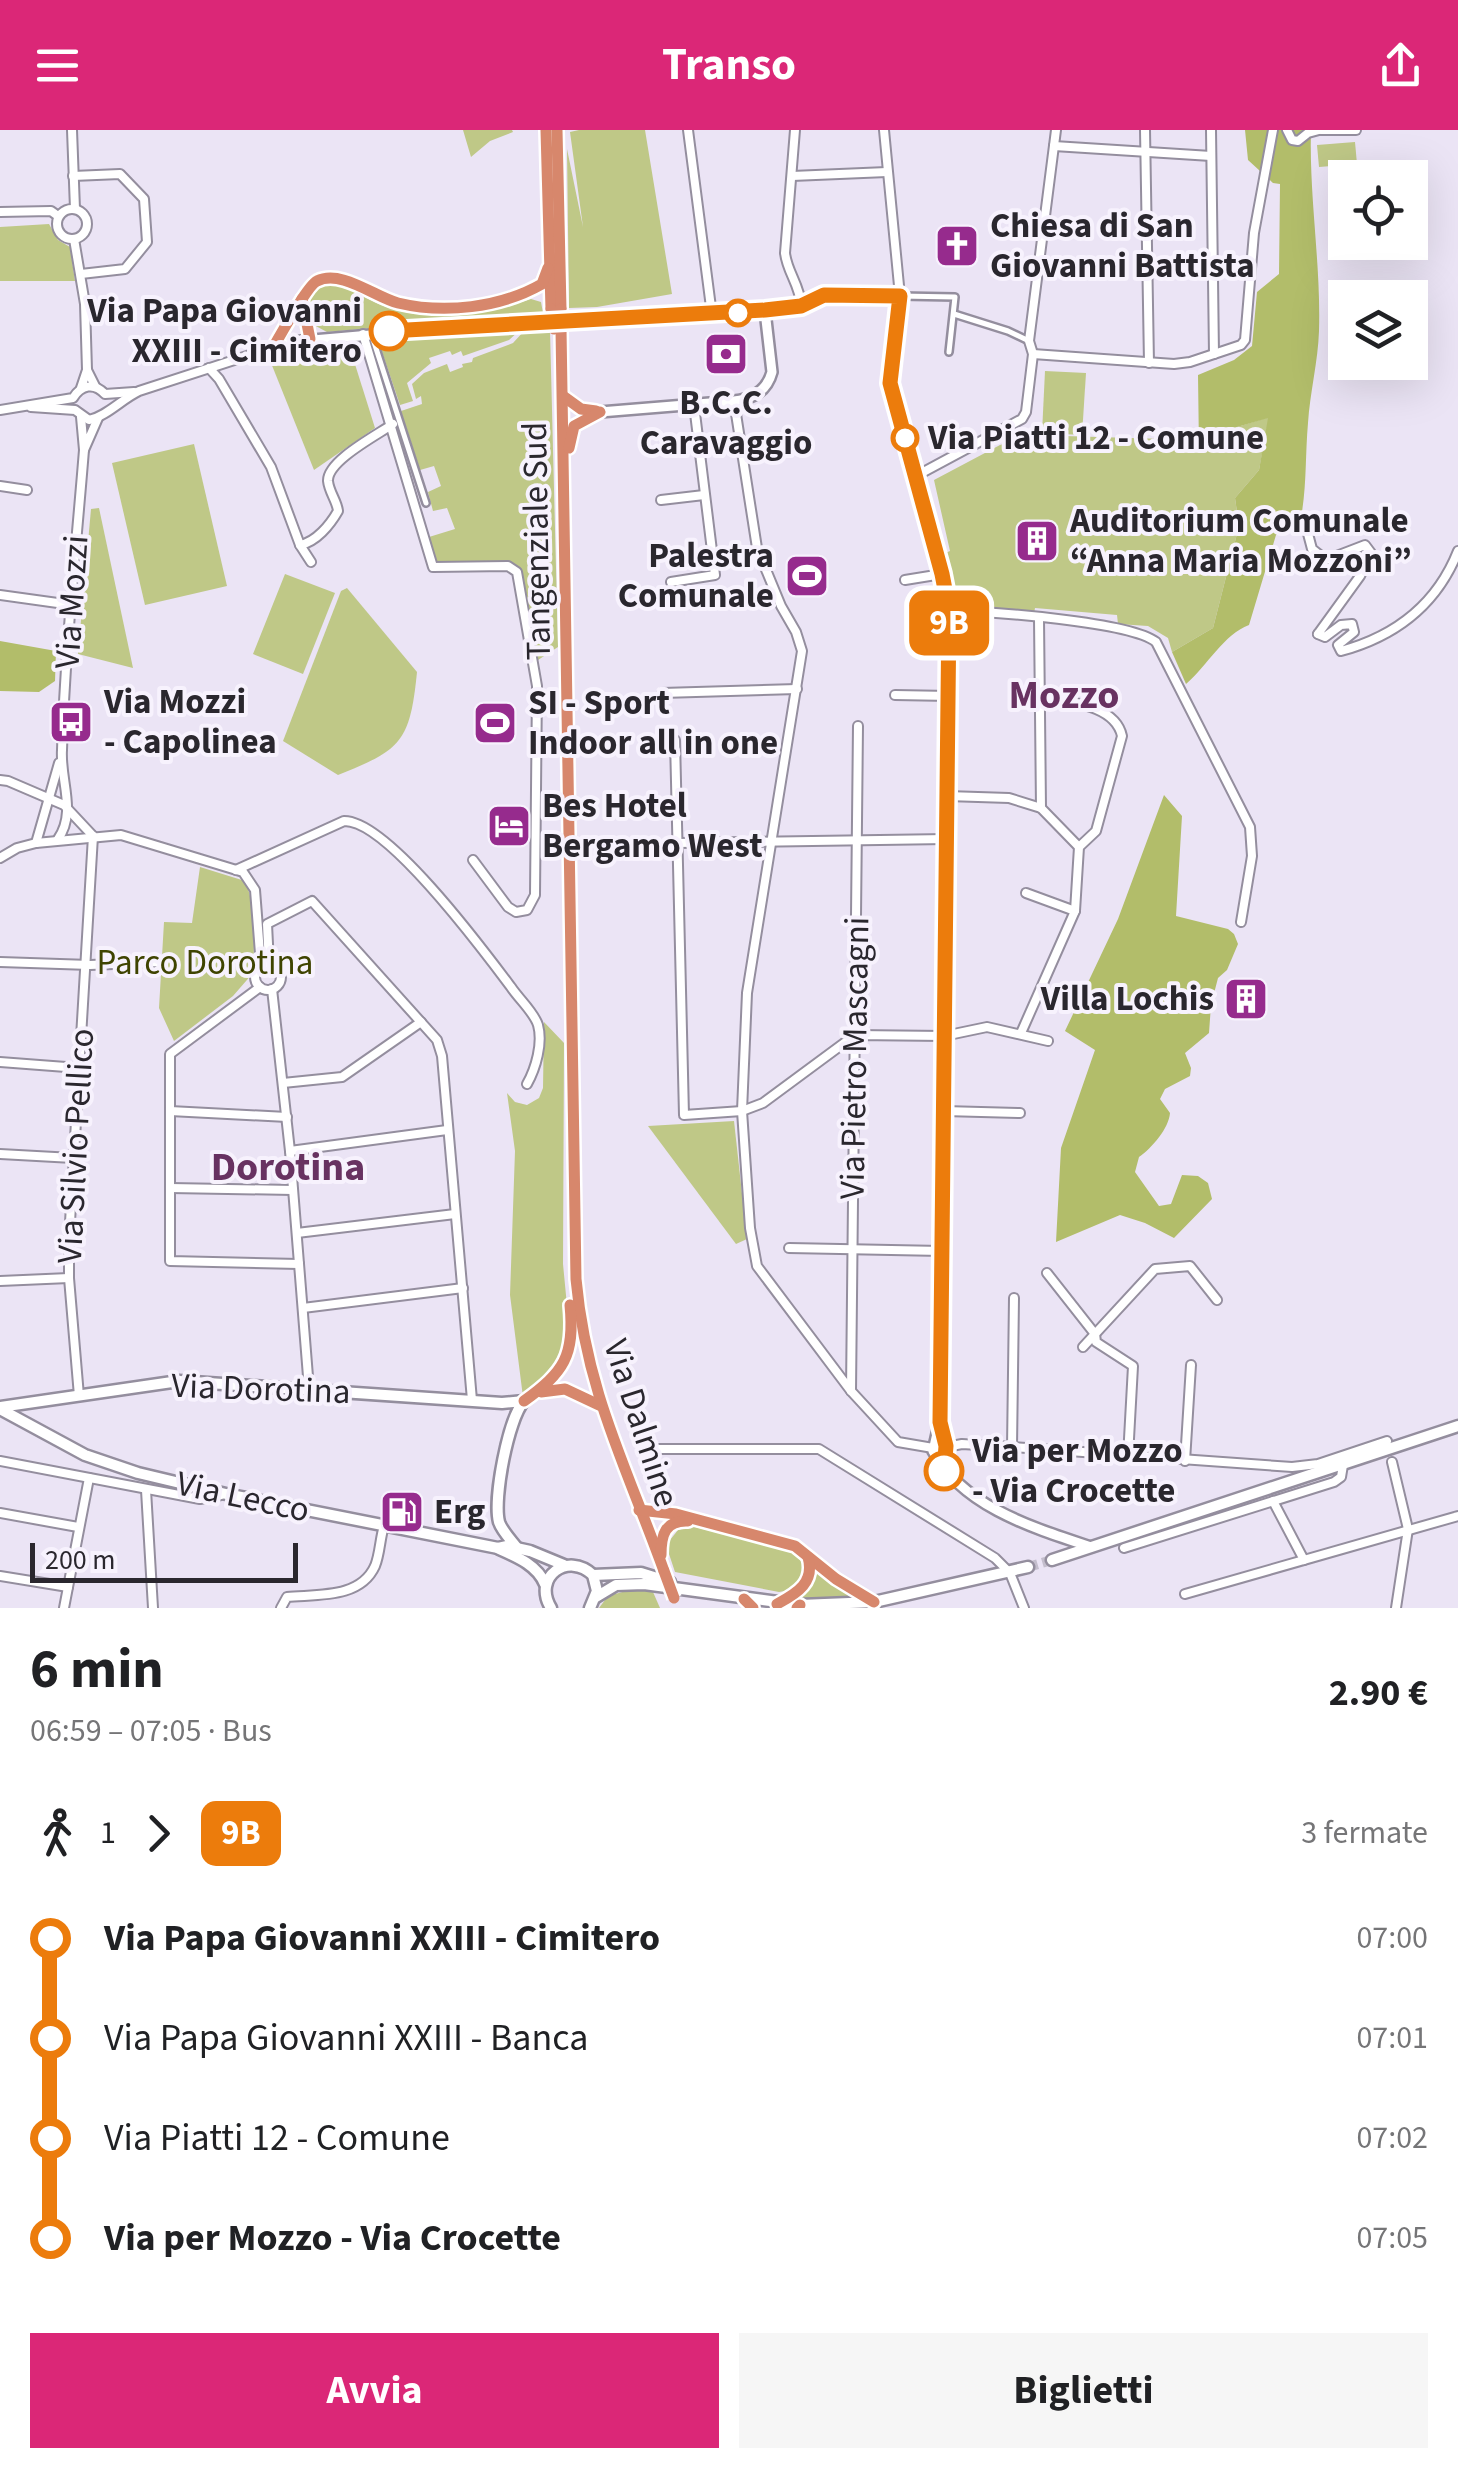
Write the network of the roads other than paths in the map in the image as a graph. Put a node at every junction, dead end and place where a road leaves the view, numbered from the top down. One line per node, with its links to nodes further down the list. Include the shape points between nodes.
1 (72, 130): 19 (street)
2 (546, 130): 25 (highway)
3 (558, 130): 31 (highway, Tangenziale Sud)
4 (688, 130): 34 (street)
5 (795, 130): 20 (street)
6 (884, 130): 18 (street)
7 (1056, 130): 15 (street)
8 (1144, 130): 16 (street)
9 (1211, 130): 17 (street)
10 (1273, 130): 44 (street, via 1254,232 1245,340)
11 (1287, 130): 14 (street, via 1298,141)
12 (1320, 130): 13 (street); 14 (street)
13 (1356, 130)
14 (1308, 131)
15 (1054, 146): 16 (street); 39 (street)
16 (1144, 154): 17 (street); 45 (street)
17 (1211, 156): 44 (street)
18 (886, 172): 20 (street); 28 (street)
19 (74, 176): 21 (street); 26 (street, via 120,174 144,198 144,248 124,269)
20 (792, 176): 30 (street, via 785,252)
21 (75, 204): 23 (street); 24 (street, via 88,225)
22 (0, 212): 23 (street)
23 (58, 216): 24 (street, via 58,231)
24 (74, 239): 26 (street)
25 (548, 268): 27 (highway, via 542,284); 31 (highway)
26 (81, 274): 47 (street)
27 (516, 296): 29 (highway, via 426,308 331,278 314,283); 31 (highway, via 536,295)
28 (900, 296): 30 (street, via 824,295); 33 (street, via 955,297); 64 (street, via 890,383)
29 (302, 300): 35 (highway); 38 (highway)
30 (801, 306): 32 (street)
31 (554, 307): 36 (highway, Tangenziale Sud, bridge)
32 (765, 310): 34 (street); 54 (street, via 771,378 761,392)
33 (954, 314): 39 (street); 42 (street)
34 (712, 315): 37 (street)
35 (291, 320): 40 (highway); 41 (highway)
36 (557, 329): 52 (highway, Tangenziale Sud); 63 (highway)
37 (367, 333): 38 (street); 61 (street); 69 (street)
38 (310, 339): 40 (street)
39 (1029, 341): 43 (street)
40 (290, 342): 41 (street)
41 (274, 346): 46 (street)
42 (949, 352)
43 (1033, 354): 45 (street); 64 (street, via 1022,419)
44 (1214, 354): 45 (street)
45 (1149, 363)
46 (210, 368): 50 (street); 72 (street, via 271,467)
47 (87, 370): 48 (street); 49 (street)
48 (94, 386): 49 (street); 51 (street)
49 (82, 388): 53 (street)
50 (139, 392): 51 (street); 60 (street)
51 (104, 394): 60 (street)
52 (563, 396): 58 (highway, via 581,410); 63 (highway, Tangenziale Sud)
53 (74, 398): 56 (street); 59 (street)
54 (734, 401): 55 (street); 82 (street, via 757,548 801,644)
55 (694, 405): 58 (street); 67 (street)
56 (30, 407): 57 (street); 59 (street)
57 (0, 410)
58 (600, 412): 70 (highway, via 571,431)
59 (78, 414): 60 (street, via 89,420); 62 (street)
60 (101, 416): 62 (street)
61 (393, 424): 72 (street, via 334,465 328,484 338,511 320,534); 104 (street, via 433,567 508,566 520,587 538,686 535,895 528,910 508,908)
62 (84, 450): 79 (street, Via Mozzi)
63 (562, 450): 70 (highway, Tangenziale Sud)
64 (916, 476): 75 (street)
65 (0, 486): 66 (street)
66 (27, 490)
67 (704, 496): 68 (street); 77 (street, via 715,576)
68 (661, 500)
69 (426, 503)
70 (566, 523): 130 (highway, Tangenziale Sud)
71 (1307, 530): 73 (street, via 1312,549 1326,560 1365,545 1370,553 1318,634 1352,624 1354,632 1338,644 1341,651 1414,616 1440,588)
72 (300, 545): 74 (street)
73 (1458, 551)
74 (311, 562)
75 (942, 574): 76 (street); 80 (street)
76 (905, 580)
77 (672, 582)
78 (0, 595): 79 (street)
79 (72, 605): 89 (street, Via Mozzi)
80 (949, 610): 81 (street); 85 (street)
81 (1039, 619): 86 (street); 108 (street, via 1126,628 1156,642 1250,828)
82 (797, 689): 83 (street); 101 (street)
83 (662, 692)
84 (895, 695): 85 (street)
85 (950, 696): 91 (street)
86 (1040, 696): 93 (street); 102 (street, via 1110,715 1119,724 1108,796 1096,831)
87 (858, 726): 98 (street, Via Pietro Mascagni)
88 (675, 740): 100 (street)
89 (61, 754): 92 (street, Via Mozzi); 94 (street, Via Mozzi)
90 (0, 780): 92 (street)
91 (948, 796): 93 (street, via 1009,798); 97 (street)
92 (47, 800): 94 (street); 99 (street, Via Mozzi)
93 (1041, 808): 102 (street)
94 (69, 809): 95 (street); 96 (street, Via Mozzi)
95 (93, 836): 96 (street); 105 (street, via 120,835); 111 (street, Via Silvio Pellico)
96 (58, 839): 99 (street)
97 (947, 840): 98 (street); 118 (street)
98 (858, 842): 101 (street); 117 (street, Via Pietro Mascagni)
99 (36, 843): 103 (street)
100 (678, 843): 101 (street); 125 (street, via 684,1115)
101 (771, 844): 125 (street, via 747,993)
102 (1079, 848): 107 (street)
103 (0, 858)
104 (473, 860)
105 (236, 870): 112 (street, via 255,890); 123 (street, via 344,821 368,828 470,931 538,1024 537,1066)
106 (1026, 894): 107 (street)
107 (1075, 912): 116 (street)
108 (1241, 922)
109 (0, 962): 111 (street)
110 (161, 962): 111 (street)
111 (86, 964): 121 (street, Via Silvio Pellico)
112 (265, 965): 113 (street, via 255,977); 114 (street, via 280,974); 115 (street, via 267,924 312,901)
113 (260, 987): 114 (street); 124 (street, via 170,1054)
114 (272, 989): 122 (street)
115 (421, 1022): 122 (street, via 342,1077); 129 (street, via 440,1048)
116 (1021, 1033): 118 (street, via 978,1027); 119 (street)
117 (855, 1035): 118 (street); 125 (street, via 763,1103); 139 (street, Via Pietro Mascagni)
118 (944, 1036): 126 (street)
119 (1048, 1041)
120 (0, 1062): 121 (street)
121 (79, 1068): 133 (street, Via Silvio Pellico)
122 (283, 1083): 128 (street)
123 (527, 1084)
124 (170, 1111): 128 (street); 134 (street)
125 (742, 1111): 153 (street, via 757,1266)
126 (944, 1111): 127 (street); 140 (street)
127 (1020, 1113)
128 (286, 1117): 131 (street)
129 (447, 1130): 131 (street); 136 (street)
130 (571, 1131): 156 (highway, via 566,1254 572,1334 563,1367); 157 (highway, Via Dalmine, via 579,1316)
131 (290, 1151): 135 (street)
132 (0, 1154): 133 (street)
133 (73, 1158): 143 (street, Via Silvio Pellico)
134 (170, 1188): 135 (street); 141 (street, via 170,1261)
135 (293, 1190): 137 (street)
136 (455, 1214): 137 (street); 145 (street)
137 (297, 1233): 141 (street)
138 (789, 1248): 139 (street)
139 (852, 1249): 140 (street); 153 (street, Via Pietro Mascagni)
140 (942, 1251): 161 (street)
141 (299, 1264): 148 (street)
142 (1047, 1273): 149 (street)
143 (69, 1278): 144 (street); 154 (street, Via Silvio Pellico)
144 (0, 1281)
145 (463, 1288): 148 (street); 155 (street)
146 (1014, 1298): 162 (street)
147 (1217, 1300): 149 (street, via 1190,1266 1155,1270)
148 (303, 1308): 152 (street)
149 (1094, 1334): 150 (street); 164 (street, via 1133,1366)
150 (1083, 1347)
151 (1191, 1365): 165 (street)
152 (309, 1390): 154 (main road, Via Dorotina, via 179,1381); 155 (main road, Via Dorotina)
153 (851, 1391): 161 (street, via 894,1440)
154 (79, 1396): 158 (main road, Via Dorotina)
155 (472, 1400): 156 (main road, Via Dorotina)
156 (524, 1400): 157 (highway, via 566,1389); 183 (main road, via 508,1434 498,1512)
157 (599, 1405): 173 (highway, Via Dalmine)
158 (0, 1408): 171 (main road, Via Lecco, via 85,1454)
159 (1458, 1423): 168 (main road)
160 (1387, 1441): 165 (street, via 1318,1464)
161 (939, 1447): 162 (street); 180 (street, via 944,1471 995,1509)
162 (1012, 1447): 164 (street)
163 (656, 1449): 191 (street, via 820,1449)
164 (1128, 1457): 165 (street)
165 (1185, 1460)
166 (0, 1461): 169 (street)
167 (1392, 1462): 179 (street)
168 (1342, 1466): 172 (street, via 1338,1480); 181 (main road)
169 (89, 1478): 170 (street); 178 (street)
170 (146, 1490): 171 (street, via 200,1500); 205 (street)
171 (226, 1494): 177 (main road, Via Lecco)
172 (1273, 1501): 184 (street); 187 (street)
173 (639, 1510): 176 (highway); 189 (highway, Via Dalmine)
174 (0, 1514): 178 (street)
175 (1458, 1516): 179 (street)
176 (707, 1523): 185 (highway); 189 (highway, via 682,1521 666,1528)
177 (384, 1526): 182 (main road, Via Lecco); 206 (street, via 376,1564 360,1583 348,1591 287,1596)
178 (78, 1527): 195 (street)
179 (1408, 1529): 187 (street); 210 (street)
180 (1048, 1532): 181 (street); 186 (street, via 1056,1543)
181 (1091, 1547): 186 (main road)
182 (498, 1548): 183 (main road, Via Lecco); 194 (main road, Via Lecco, via 526,1562)
183 (518, 1548): 188 (main road, Via Lecco)
184 (1124, 1548)
185 (806, 1553): 199 (highway); 202 (highway, via 805,1584)
186 (1054, 1559)
187 (1304, 1560): 197 (street)
188 (564, 1566): 192 (main road, Via Lecco); 194 (main road)
189 (663, 1567): 200 (highway, Via Dalmine, bridge)
190 (1028, 1567): 191 (main road)
191 (1010, 1573): 199 (main road); 209 (street)
192 (593, 1575): 196 (main road, via 641,1573); 198 (main road)
193 (0, 1576): 195 (street)
194 (546, 1584): 207 (main road)
195 (68, 1588): 204 (street)
196 (700, 1591): 198 (main road, via 630,1584); 201 (main road)
197 (1185, 1594)
198 (596, 1597): 208 (main road)
199 (874, 1602): 203 (main road)
200 (676, 1603)
201 (748, 1604): 202 (main road)
202 (777, 1604): 203 (main road)
203 (798, 1607)
204 (64, 1608)
205 (153, 1608)
206 (281, 1608)
207 (552, 1608)
208 (590, 1608)
209 (1024, 1608)
210 (1396, 1608)

